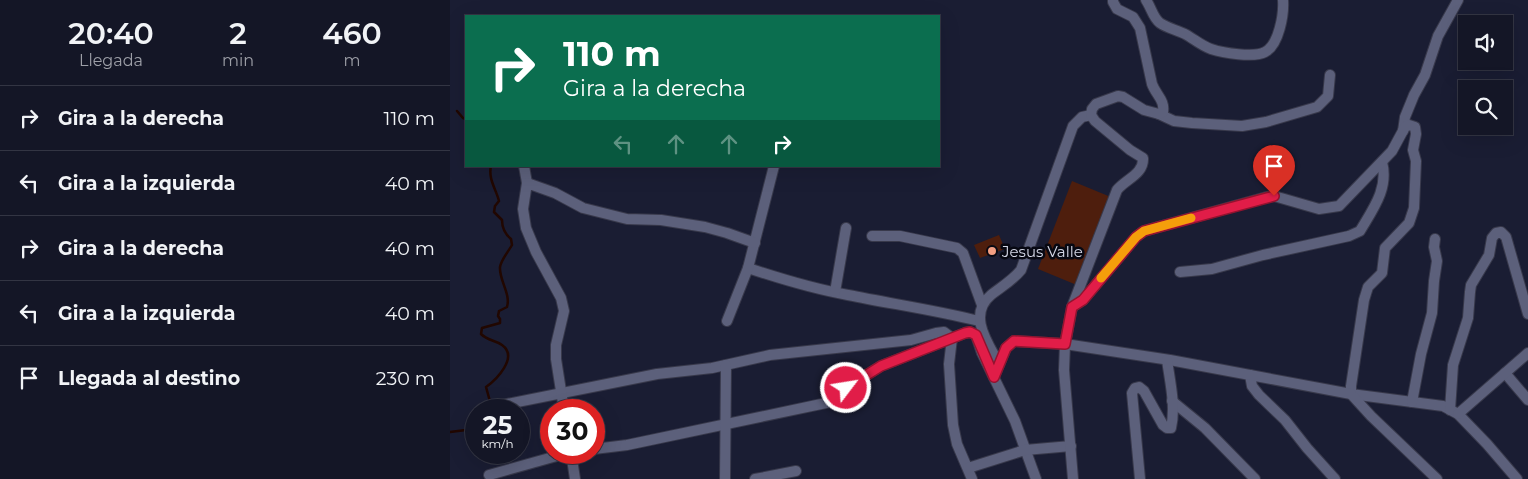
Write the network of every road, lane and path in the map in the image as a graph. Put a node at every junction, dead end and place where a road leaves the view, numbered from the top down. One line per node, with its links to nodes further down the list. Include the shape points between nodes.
1 (1113, 0): 6 (street, via 1118,9 1133,17 1140,28 1154,91 1163,102 1163,112)
2 (1146, 0): 3 (street, via 1160,23 1211,49 1257,55 1270,47 1281,25)
3 (1283, 0)
4 (1458, 0): 8 (street, via 1438,36 1425,75 1405,117)
5 (1330, 75): 6 (street, via 1328,96 1317,107 1266,122 1222,125 1174,120)
6 (1159, 114): 7 (street, via 1118,96 1096,104)
7 (1091, 115): 20 (street, via 1082,117 1074,126 1020,270 1014,279 989,296); 21 (street, via 1102,128 1143,158 1144,163 1117,190)
8 (1403, 130): 9 (street); 35 (street, via 1409,125 1415,128 1416,134 1413,150 1416,161 1414,208 1409,223 1383,252 1382,273 1368,287)
9 (1382, 162): 18 (street, via 1380,198 1360,231 1212,269); 21 (street, via 1339,206 1319,209 1274,196 1144,231 1083,300)
10 (524, 167): 12 (street)
11 (774, 167): 16 (street)
12 (527, 183): 16 (street, via 583,208 628,219 705,227); 34 (street, via 523,209 526,228 561,298 564,311 556,346)
13 (846, 228): 19 (street)
14 (872, 236): 20 (street, via 900,236 957,248 963,253)
15 (1435, 239): 40 (street, via 1438,261 1432,313)
16 (755, 243): 17 (street)
17 (748, 268): 19 (street, via 782,280); 23 (street)
18 (1180, 272)
19 (835, 292): 24 (street)
20 (982, 305): 24 (street)
21 (1072, 307): 26 (street)
22 (1528, 314): 41 (street, via 1506,237 1501,232 1496,233 1489,255 1471,285 1468,318 1453,365)
23 (727, 321)
24 (979, 321): 29 (street)
25 (952, 338): 30 (street, via 944,332 911,340 770,355); 33 (street, via 970,332 976,335); 42 (street, via 881,366 826,403); 46 (street, via 949,364 953,425)
26 (1065, 344): 28 (street); 29 (street, via 1014,341 1006,348); 43 (street, via 1064,370)
27 (1528, 353): 31 (street)
28 (1167, 360): 32 (street); 39 (street)
29 (999, 364): 33 (street)
30 (726, 365): 34 (street, via 657,374); 42 (street)
31 (1505, 374): 38 (street); 41 (street)
32 (1250, 375): 35 (street); 57 (street, via 1252,386 1259,395 1285,420)
33 (994, 377): 45 (street)
34 (561, 393): 36 (street); 37 (street)
35 (1351, 394): 40 (street); 58 (street)
36 (530, 399)
37 (562, 399)
38 (1528, 400)
39 (1172, 401): 55 (street, via 1173,422 1171,428 1167,428 1144,390 1135,388 1132,393); 56 (street, via 1205,428)
40 (1412, 402): 41 (street, via 1443,406)
41 (1454, 412): 59 (street)
42 (726, 424): 44 (street); 50 (street)
43 (1071, 446): 45 (street); 54 (street)
44 (605, 447)
45 (1025, 450): 46 (street); 53 (street)
46 (968, 468): 52 (street)
47 (796, 471): 51 (street)
48 (489, 475): 49 (street, via 571,452)
49 (575, 479)
50 (725, 479)
51 (755, 479)
52 (972, 479)
53 (1036, 479)
54 (1073, 479)
55 (1140, 479)
56 (1255, 479)
57 (1335, 479)
58 (1437, 479)
59 (1517, 479)

